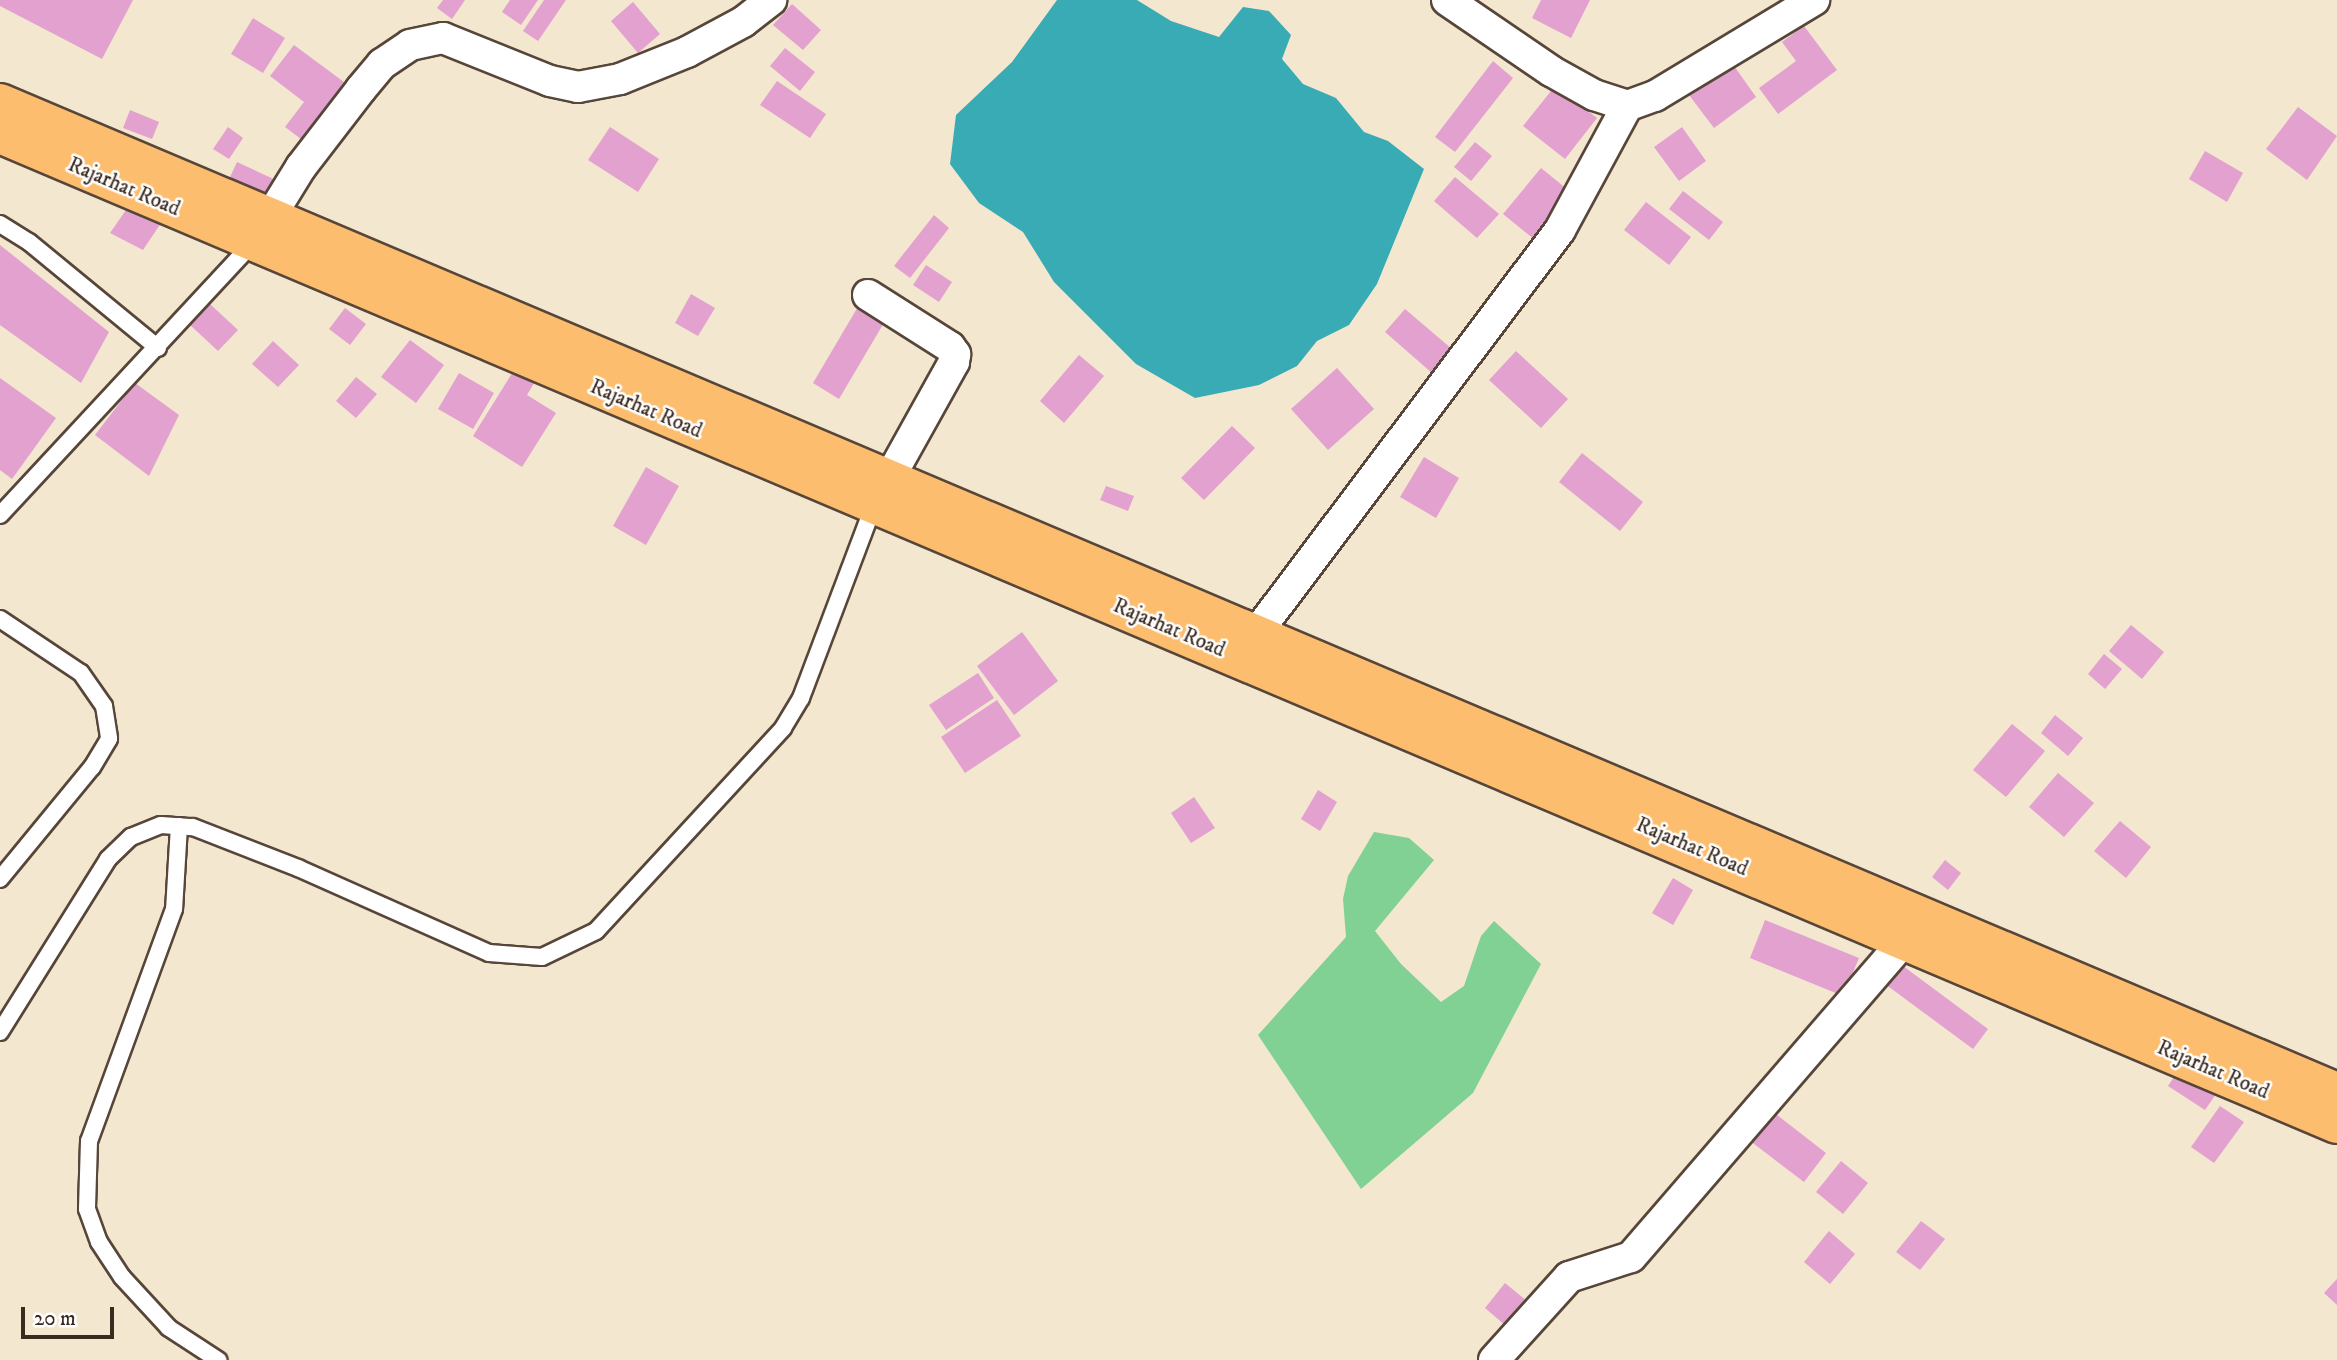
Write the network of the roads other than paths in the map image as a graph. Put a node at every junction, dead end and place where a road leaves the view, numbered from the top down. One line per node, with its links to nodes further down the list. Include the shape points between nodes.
1 (771, 0): 8 (street, via 743,22 687,52 620,79 578,86 550,81 443,38 410,45 382,64 361,89 301,167)
2 (1447, 0): 5 (street, via 1551,71)
3 (1814, 0): 5 (street, via 1655,96)
4 (0, 103): 8 (main road, Rajarhat Road)
5 (1627, 106): 14 (street, via 1560,230)
6 (0, 134): 8 (main road, Rajarhat Road)
7 (0, 224): 10 (lane, via 29,242)
8 (263, 230): 10 (lane); 11 (main road, Rajarhat Road)
9 (868, 295): 11 (street, via 955,354)
10 (158, 348): 12 (lane)
11 (882, 493): 14 (main road, Rajarhat Road); 15 (lane, via 801,698 783,728 596,931 542,957 489,953 298,868)
12 (0, 515)
13 (0, 618): 16 (lane, via 81,673 104,706 109,739 92,767)
14 (1248, 646): 17 (main road, Rajarhat Road); 19 (main road, Rajarhat Road)
15 (179, 826): 18 (lane, via 161,825 131,837 108,859); 21 (lane, via 174,909 89,1141 87,1209 99,1242 122,1277 169,1328)
16 (0, 879)
17 (1906, 938): 20 (main road, Rajarhat Road); 22 (street, via 1631,1257 1569,1277)
18 (0, 1032)
19 (2337, 1092)
20 (2337, 1124)
21 (218, 1360)
22 (1494, 1360)

